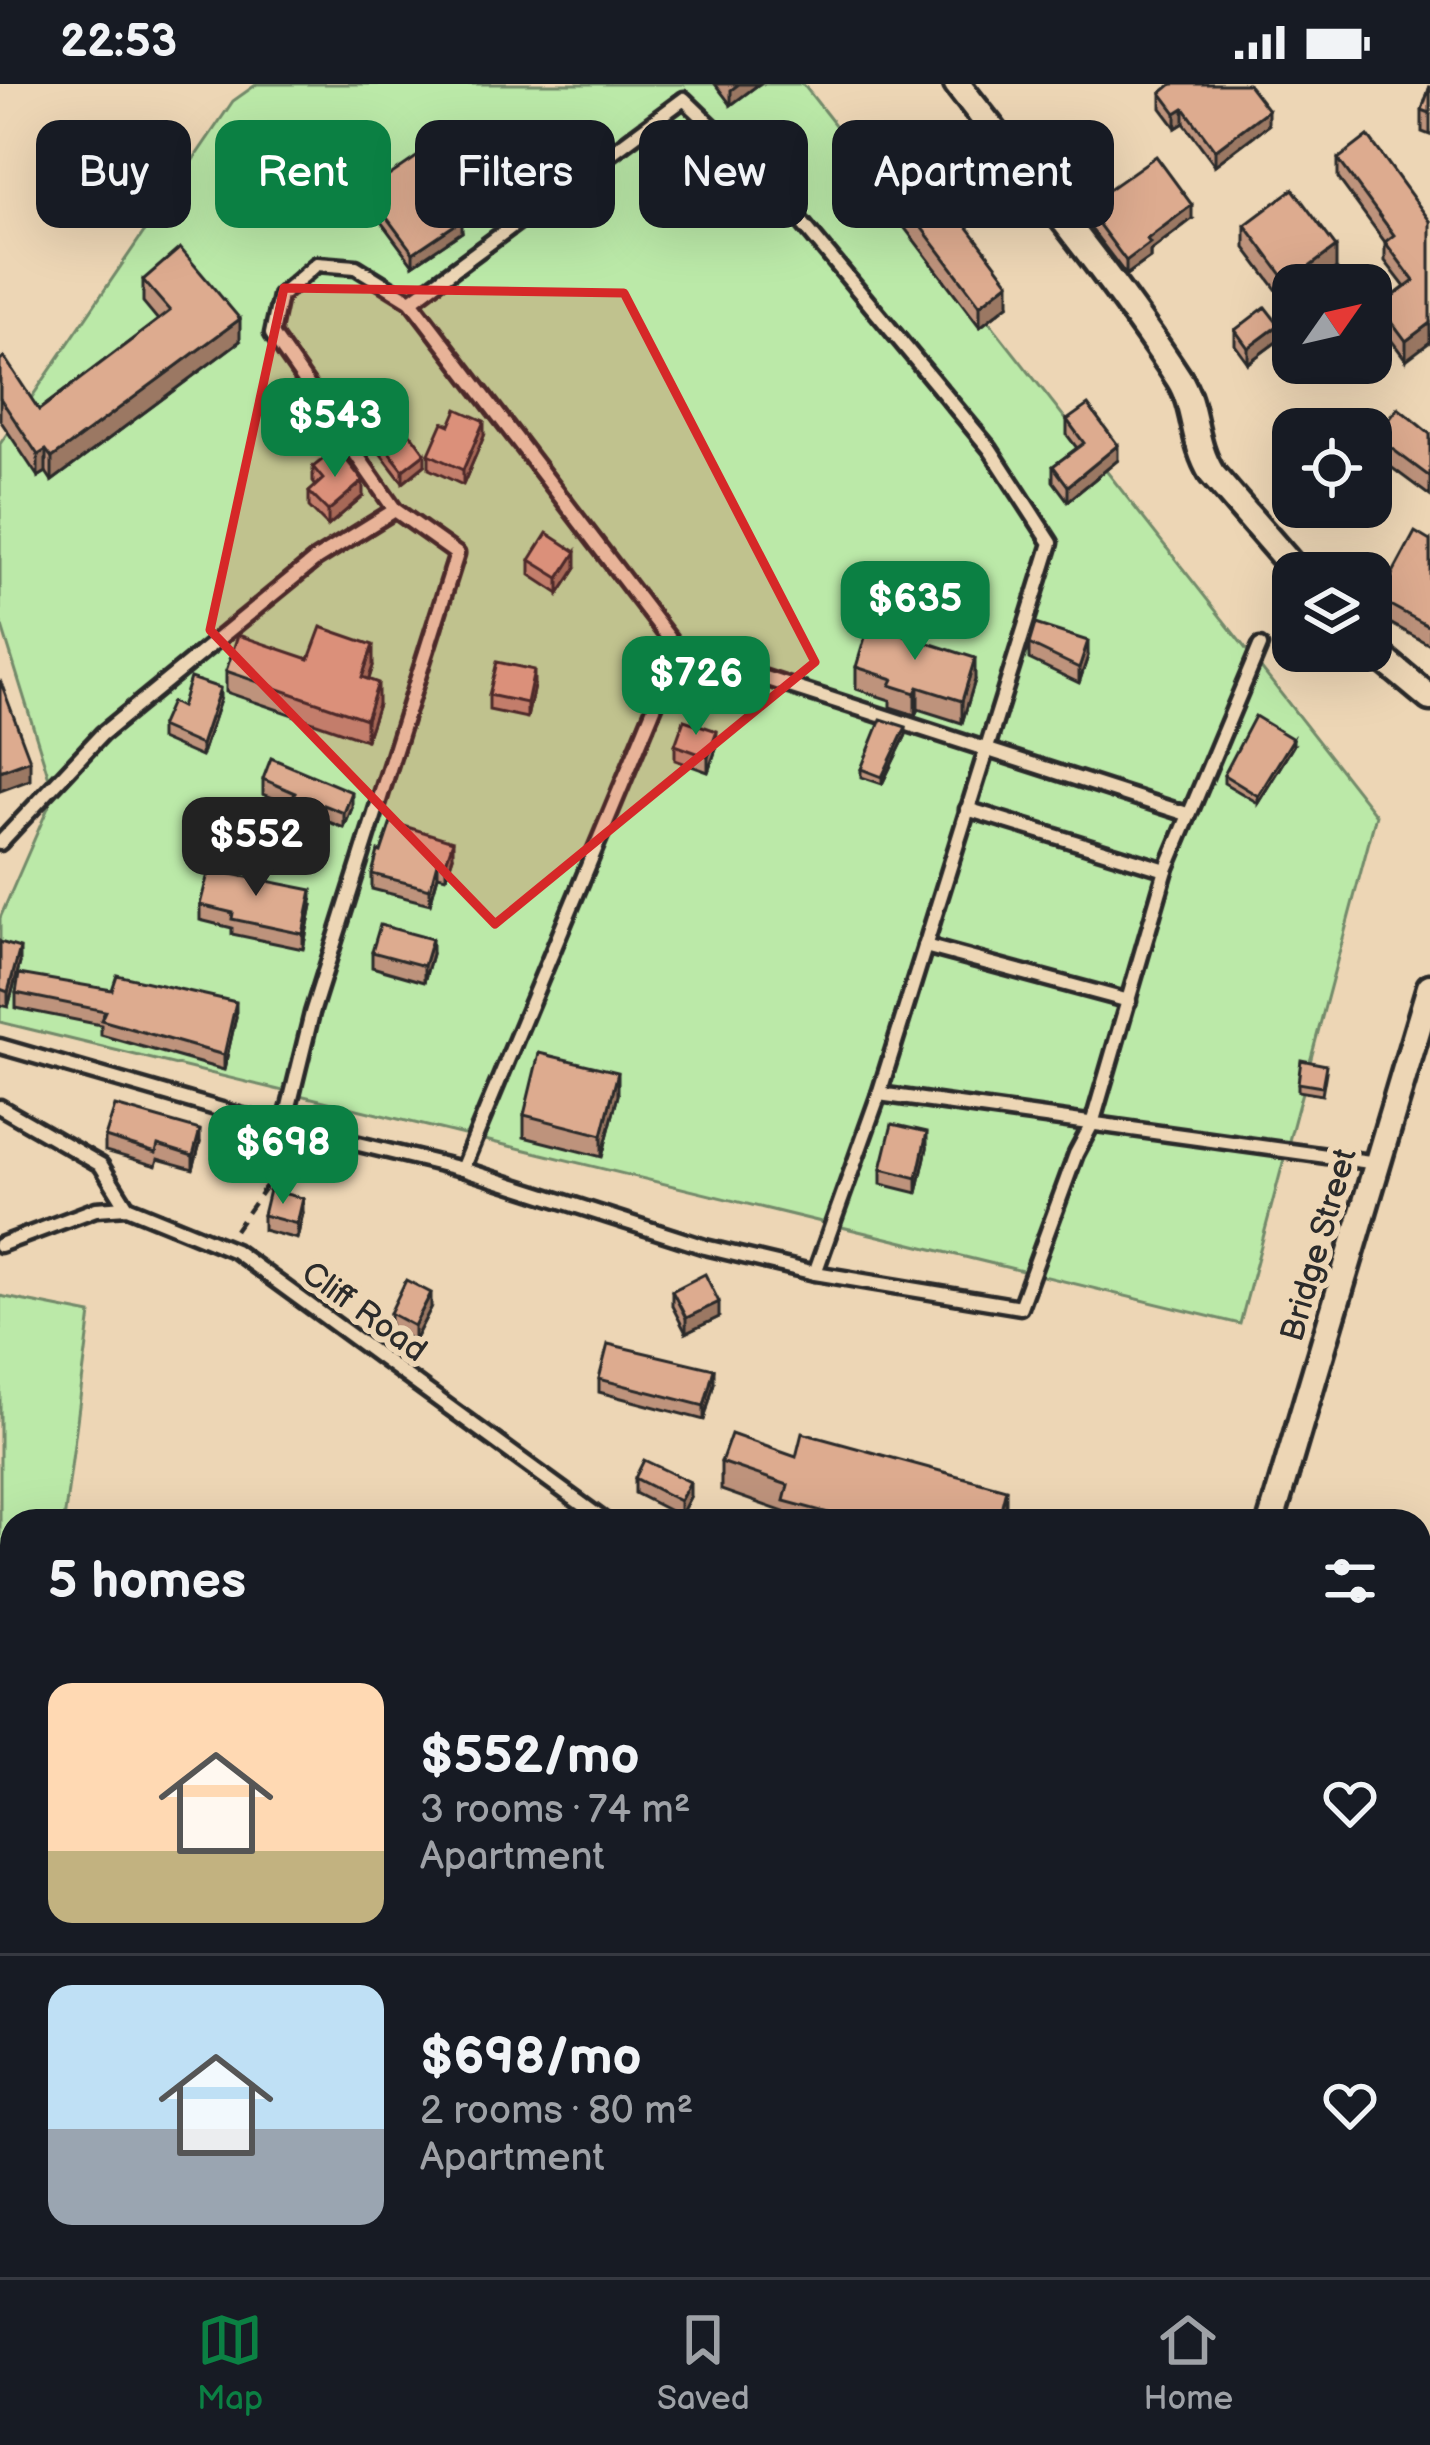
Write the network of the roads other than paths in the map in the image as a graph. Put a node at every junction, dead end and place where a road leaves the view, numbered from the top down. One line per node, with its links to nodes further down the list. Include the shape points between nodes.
1 (957, 84): 4 (street, via 1179,380 1200,455)
2 (410, 301): 3 (lane, via 356,267 317,264 280,296 272,334); 6 (lane); 9 (lane, via 684,99 760,172 990,448 1051,543)
3 (395, 510): 12 (lane, via 316,559 102,734); 21 (lane, via 457,554 312,1013)
4 (1280, 552)
5 (1260, 646): 11 (lane)
6 (678, 650): 9 (lane); 23 (lane)
7 (1392, 666): 8 (street)
8 (1430, 698)
9 (985, 751): 10 (lane); 11 (lane)
10 (967, 809): 13 (lane); 14 (lane)
11 (1186, 814): 13 (lane)
12 (0, 843)
13 (1166, 870): 16 (lane)
14 (925, 946): 16 (lane); 18 (lane)
15 (1429, 998): 22 (street, Bridge Street)
16 (1129, 1001): 20 (lane)
17 (0, 1046): 21 (lane)
18 (879, 1094): 20 (lane); 26 (lane)
19 (0, 1107): 24 (lane, via 101,1165)
20 (1092, 1124): 22 (lane); 26 (lane, via 1020,1307)
21 (284, 1127): 23 (lane)
22 (1378, 1163): 28 (street, Bridge Street)
23 (462, 1169): 26 (lane, via 705,1247)
24 (127, 1207): 25 (lane, via 95,1209); 27 (lane, Cliff Road, via 223,1246)
25 (0, 1245)
26 (815, 1273)
27 (588, 1509)
28 (1275, 1509)

